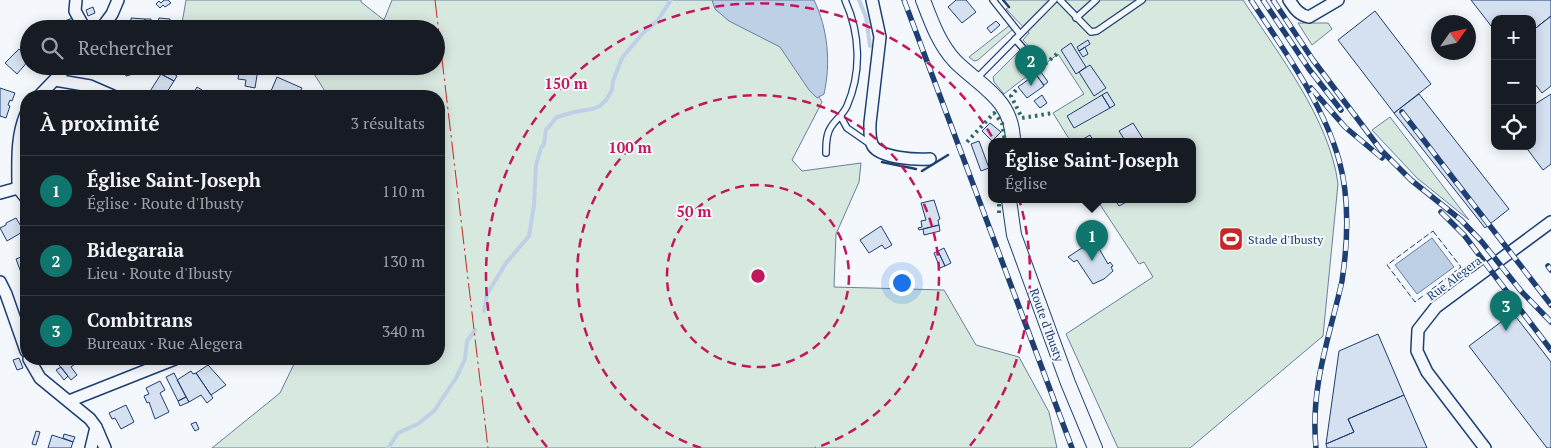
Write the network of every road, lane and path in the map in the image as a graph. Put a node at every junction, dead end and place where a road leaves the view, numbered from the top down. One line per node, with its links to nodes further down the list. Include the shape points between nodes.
1 (76, 0): 14 (street, via 74,11)
2 (118, 0): 15 (street)
3 (845, 0): 23 (lane, via 854,23 857,54 852,91)
4 (872, 0): 26 (street, via 880,37 870,123)
5 (923, 0): 19 (street, via 945,49)
6 (993, 0): 16 (lane)
7 (1054, 0): 16 (lane)
8 (1060, 0): 13 (lane)
9 (1096, 0): 13 (lane)
10 (1142, 0): 13 (lane, via 1097,31 1091,32)
11 (1289, 0): 12 (street, via 1298,12 1309,17)
12 (1338, 0)
13 (1076, 18)
14 (80, 20)
15 (108, 20)
16 (1017, 37): 17 (lane, via 1036,63); 19 (lane)
17 (1028, 73)
18 (60, 75): 20 (street)
19 (976, 79): 25 (street, via 991,91 1007,113)
20 (55, 80): 21 (street); 22 (street)
21 (45, 90)
22 (99, 90)
23 (841, 117): 26 (lane, via 847,128); 27 (lane, via 830,128)
24 (20, 137): 29 (street)
25 (1013, 138)
26 (872, 145): 28 (street, via 887,155)
27 (826, 153)
28 (930, 159)
29 (18, 188): 30 (street); 31 (street)
30 (20, 190)
31 (0, 193)
32 (1009, 203): 42 (street, Route d'Ibusty, via 1014,235)
33 (1551, 222): 43 (street, Rue Alegera, via 1436,307 1418,330 1417,352 1427,372)
34 (0, 282): 35 (street)
35 (20, 334)
36 (32, 365): 38 (street, via 40,378)
37 (160, 365): 38 (street)
38 (69, 401): 39 (street)
39 (96, 427): 40 (street); 41 (street)
40 (91, 448)
41 (105, 448)
42 (1095, 448)
43 (1485, 448)

